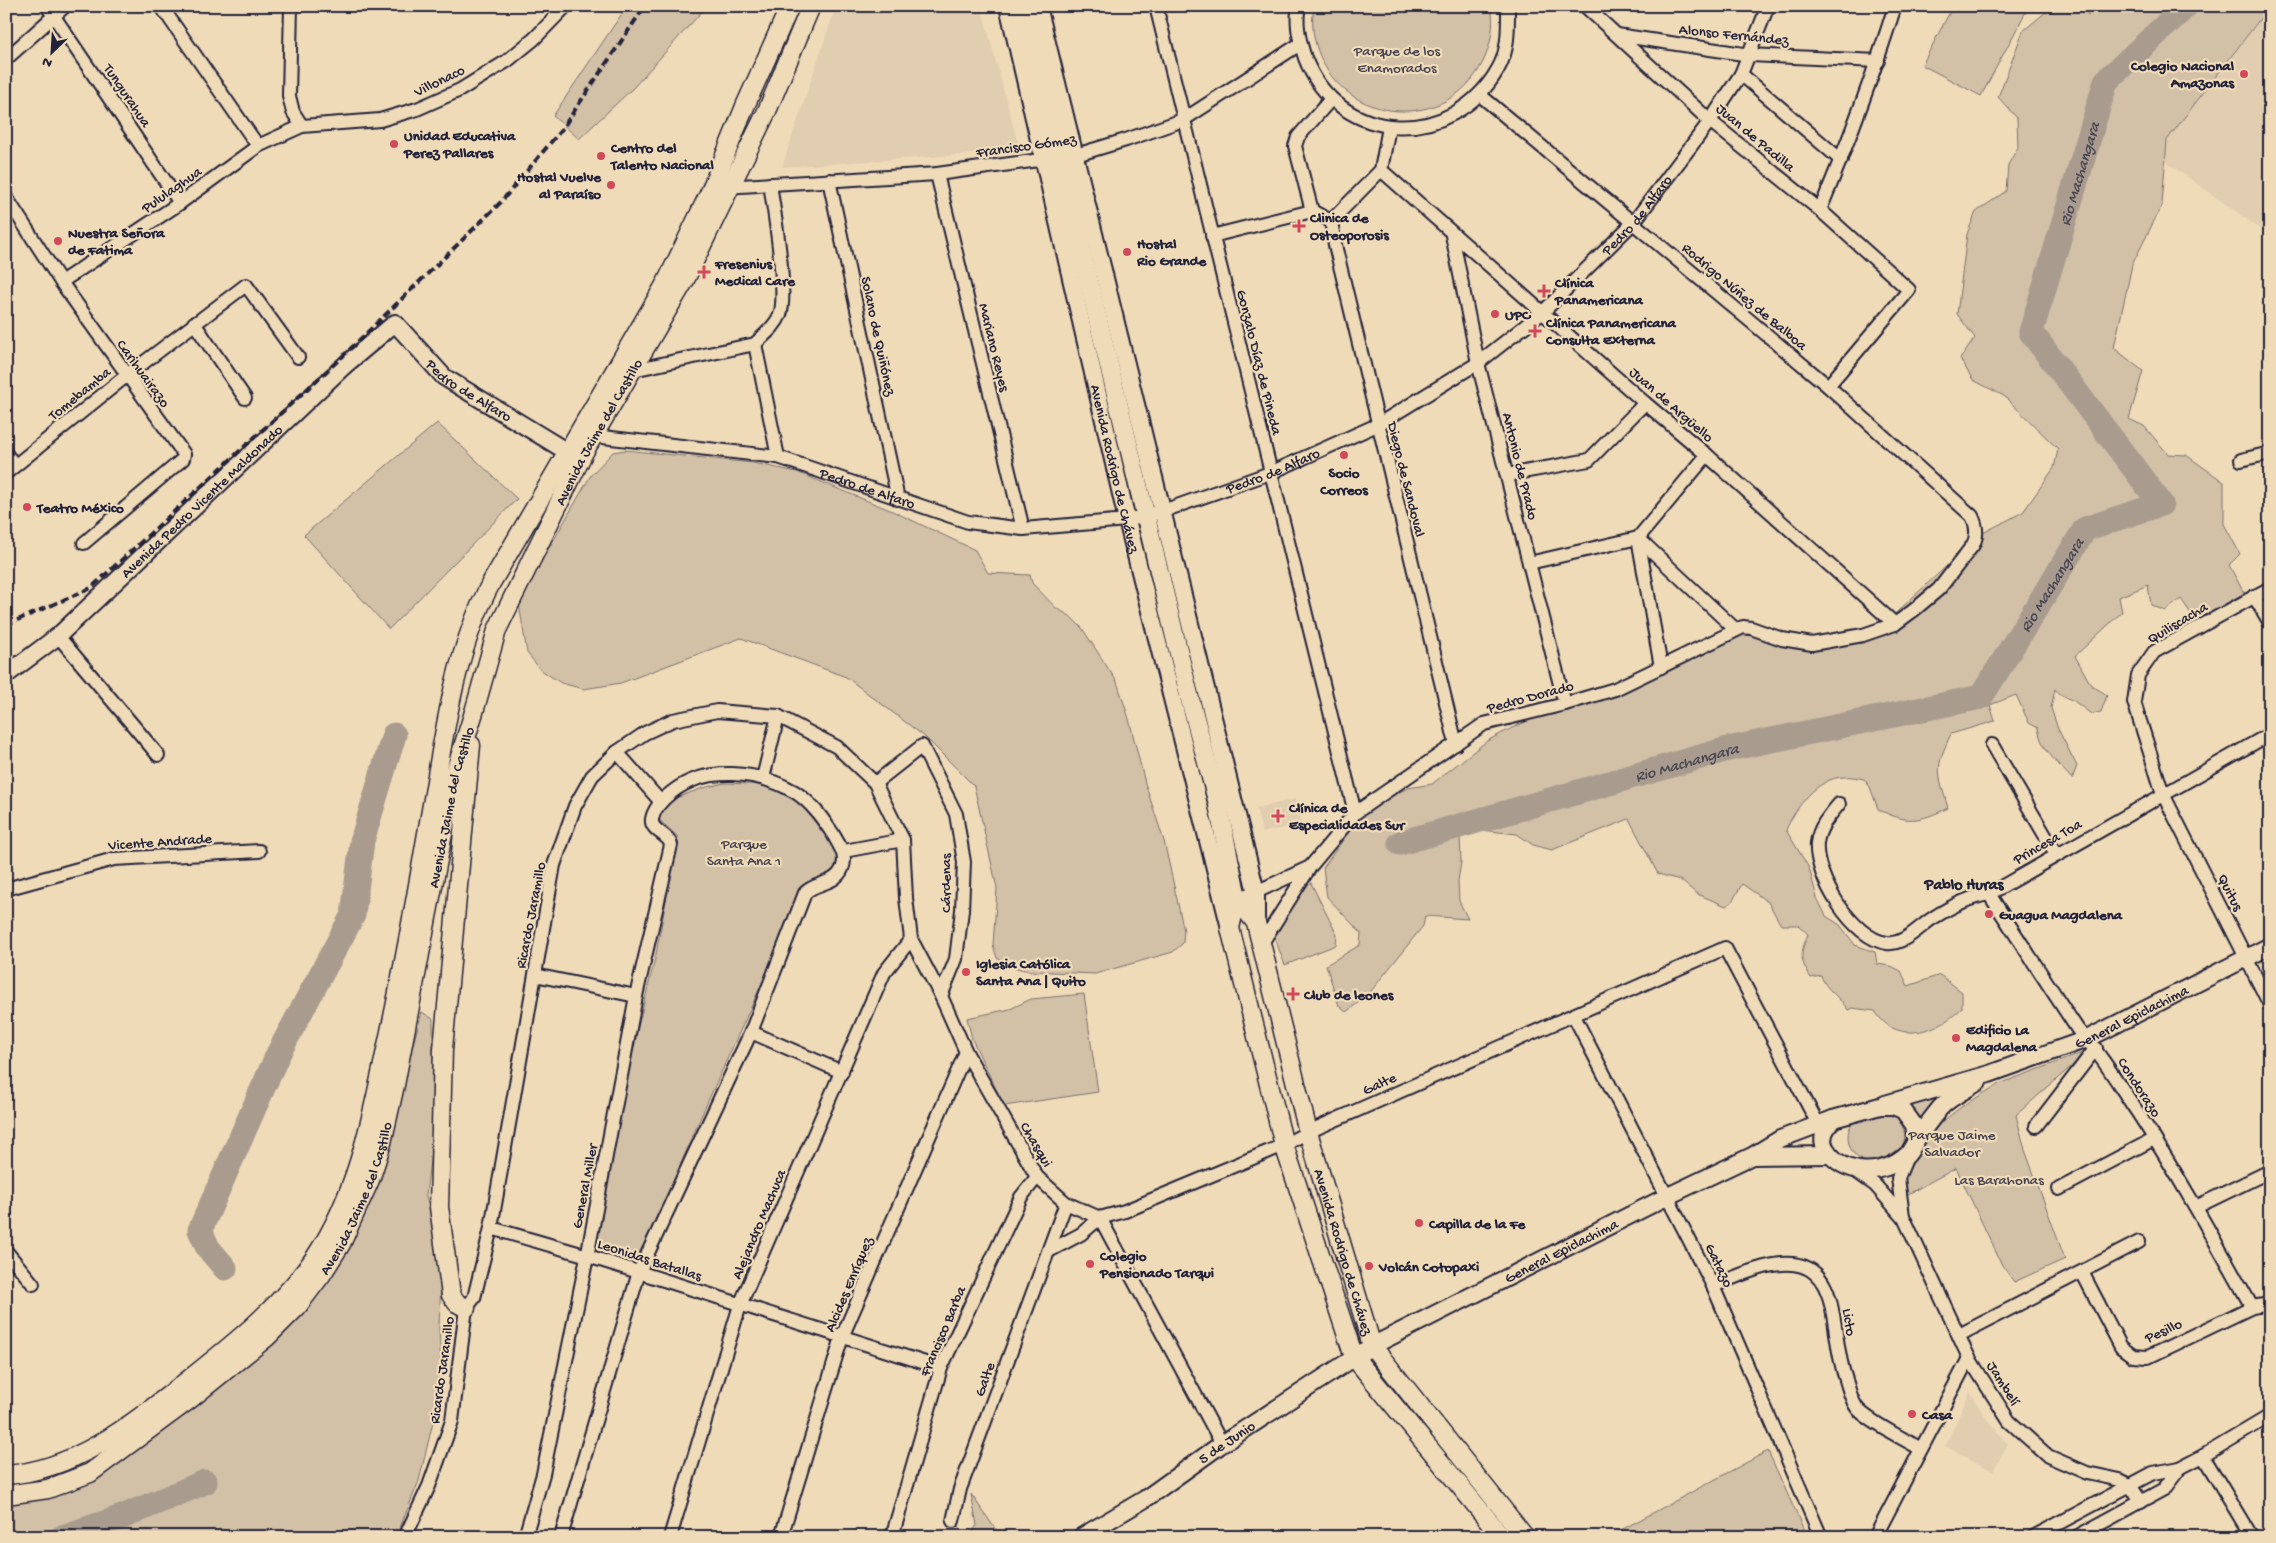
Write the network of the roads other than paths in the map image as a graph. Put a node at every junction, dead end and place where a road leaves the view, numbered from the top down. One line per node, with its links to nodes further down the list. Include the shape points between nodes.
1 (65, 6): 15 (street)
2 (161, 6): 28 (street)
3 (291, 6): 26 (street, via 289,96 293,112)
4 (566, 6): 26 (street, Villonaco, via 534,40 460,90 417,109 380,120)
5 (790, 6): 36 (main road, Avenida Jaime del Castillo)
6 (811, 6): 35 (main road, Avenida Jaime del Castillo, via 767,111)
7 (1008, 6): 29 (street, Avenida Rodrigo de Chávez)
8 (1156, 6): 24 (street, Gonzalo Díaz de Pineda)
9 (1299, 6): 17 (street)
10 (1508, 6): 22 (street, via 1509,36 1499,68)
11 (1585, 6): 16 (street, Juan de Padilla)
12 (1768, 6): 18 (street, Pedro de Alfaro)
13 (1895, 6): 20 (street)
14 (1026, 8): 29 (main road, Avenida Rodrigo de Chávez)
15 (51, 11): 19 (street); 38 (street, Tungurahua)
16 (1617, 35): 18 (street, Alonso Fernández); 25 (street, Juan de Padilla)
17 (1300, 44): 23 (street, via 1311,74); 24 (street, Francisco Gómez)
18 (1750, 55): 20 (street, Alonso Fernández); 21 (street, Pedro de Alfaro)
19 (6, 58)
20 (1878, 61): 30 (street)
21 (1740, 74): 25 (street, Pedro de Alfaro); 30 (street)
22 (1480, 95): 27 (street, via 1446,118 1422,126); 42 (street, Rodrigo Núñez de Balboa)
23 (1332, 99): 27 (street, via 1358,117); 40 (street, via 1298,137 1295,146)
24 (1183, 120): 29 (street, Francisco Gómez, via 1126,140); 44 (street, Gonzalo Díaz de Pineda)
25 (1710, 122): 39 (street, Juan de Padilla); 42 (street, Pedro de Alfaro)
26 (302, 126): 28 (street, Pululaghua)
27 (1389, 127): 31 (street)
28 (258, 146): 38 (street, Pululaghua)
29 (1059, 157): 32 (street, Francisco Gómez); 69 (street, Avenida Rodrigo de Chávez); 70 (main road, Avenida Rodrigo de Chávez); 71 (street, Avenida Rodrigo de Chávez)
30 (1841, 160): 39 (street)
31 (1381, 170): 41 (street); 43 (street, Juan de Argüello)
32 (936, 174): 33 (street, Francisco Gómez); 72 (street, Mariano Reyes)
33 (829, 180): 34 (street, Francisco Gómez); 68 (street, Solano de Quiñónez)
34 (770, 184): 35 (street, Francisco Gómez); 49 (street, via 782,307 775,323)
35 (730, 187): 36 (street, Francisco Gómez); 52 (main road, Avenida Jaime del Castillo, via 685,280)
36 (711, 188): 52 (main road, Avenida Jaime del Castillo)
37 (6, 197): 45 (street, Carihuairazo)
38 (180, 203): 45 (street, Pululaghua)
39 (1820, 210): 54 (street, Juan de Padilla, via 1909,290)
40 (1312, 211): 41 (street); 44 (street)
41 (1331, 220): 57 (street, Diego de Sandoval)
42 (1633, 223): 46 (street, Pedro de Alfaro); 54 (street, Rodrigo Núñez de Balboa)
43 (1452, 234): 46 (street, Juan de Argüello); 51 (street, Antonio de Prado)
44 (1212, 236): 66 (street, Gonzalo Díaz de Pineda)
45 (60, 282): 53 (street, Carihuairazo)
46 (1543, 312): 51 (street, Pedro de Alfaro); 56 (street, Juan de Argüello)
47 (194, 323): 50 (street, Tomebamba, via 246,285); 53 (street, Tomebamba); 55 (street)
48 (395, 323): 62 (street, Pedro de Alfaro, via 444,377); 81 (street, Avenida Pedro Vicente Maldonado, via 344,366)
49 (755, 344): 52 (street); 63 (street)
50 (298, 358)
51 (1478, 363): 57 (street, Pedro de Alfaro); 67 (street, Antonio de Prado)
52 (626, 367): 58 (main road, Avenida Jaime del Castillo)
53 (126, 376): 65 (street, Tomebamba); 74 (street, Carihuairazo, via 184,456)
54 (1828, 386): 79 (street, Rodrigo Núñez de Balboa, via 1972,516 1977,532 1973,545 1939,589)
55 (245, 398)
56 (1644, 403): 61 (street, Juan de Argüello); 67 (street, via 1589,460)
57 (1377, 425): 66 (street, Pedro de Alfaro); 88 (street, Diego de Sandoval)
58 (586, 435): 62 (main road, Avenida Jaime del Castillo); 63 (street, Pedro de Alfaro)
59 (2270, 453): 64 (street)
60 (6, 454): 65 (street)
61 (1707, 455): 73 (street); 79 (street, Juan de Argüello)
62 (574, 456): 85 (main road, Avenida Jaime del Castillo, via 497,630); 166 (main road, Avenida Jaime del Castillo, via 491,583 470,626 450,699 400,986 371,1122 359,1164 329,1235 299,1278 246,1335 140,1418 81,1454 34,1472)
63 (778, 457): 68 (street, Pedro de Alfaro)
64 (2241, 460)
65 (10, 469)
66 (1270, 473): 69 (street, Pedro de Alfaro); 97 (street, Gonzalo Díaz de Pineda)
67 (1507, 475): 75 (street, Antonio de Prado)
68 (898, 499): 72 (street, Pedro de Alfaro, via 968,522)
69 (1163, 511): 70 (street, Pedro de Alfaro); 104 (street, Avenida Rodrigo de Chávez)
70 (1146, 515): 71 (street, Pedro de Alfaro); 106 (main road, Avenida Rodrigo de Chávez, via 1217,800)
71 (1127, 520): 72 (street, Pedro de Alfaro); 108 (street, Avenida Rodrigo de Chávez)
72 (1023, 529)
73 (1638, 538): 75 (street); 80 (street); 82 (street)
74 (84, 543)
75 (1529, 563): 84 (street, Antonio de Prado)
76 (2270, 588): 77 (street, Quiliscacha)
77 (2254, 596): 78 (street); 94 (street, Quiliscacha, via 2154,652 2138,675 2134,702)
78 (2270, 623)
79 (1895, 624): 80 (street, via 1863,636 1817,644 1782,639 1751,628)
80 (1735, 629): 82 (street, Pedro Dorado)
81 (58, 636): 83 (street, Avenida Pedro Vicente Maldonado); 91 (street)
82 (1661, 667): 84 (street, Pedro Dorado, via 1615,689)
83 (6, 675)
84 (1565, 704): 88 (street, Pedro Dorado, via 1484,724)
85 (474, 712): 154 (main road, via 442,1049 439,1208 451,1295); 168 (main road, Avenida Jaime del Castillo, via 454,776 382,1143 370,1180 341,1244 297,1307 267,1337 189,1400 90,1472 48,1489)
86 (778, 716): 90 (street, Ricardo Jaramillo, via 717,711 673,720 645,733); 92 (street); 93 (street, Ricardo Jaramillo, via 837,747)
87 (2270, 734): 94 (street, Princesa Toa)
88 (1456, 744): 97 (street, Pedro Dorado)
89 (1992, 745): 101 (street)
90 (617, 752): 95 (street); 113 (street, Ricardo Jaramillo, via 592,776 575,806 554,865)
91 (158, 755)
92 (763, 778): 95 (street, via 724,773 699,777 679,786); 100 (street, via 795,792 819,813)
93 (875, 783): 98 (street, Ricardo Jaramillo); 115 (street, Cárdenas, via 922,746 956,814 964,862 962,910 956,959)
94 (2163, 794): 101 (street, Princesa Toa); 112 (street, Quitus)
95 (660, 802): 114 (street, General Miller, via 652,824 670,840 671,845)
96 (1840, 804): 105 (street, Princesa Toa, via 1825,820 1818,843 1820,866 1830,891 1870,938 1893,944 1957,904)
97 (1355, 813): 102 (street, Pedro Dorado)
98 (903, 840): 100 (street); 109 (street, Ricardo Jaramillo)
99 (259, 851): 103 (street, Vicente Andrade, via 114,859)
100 (844, 852): 118 (street, via 842,869 833,880 812,886 804,893)
101 (2056, 854): 105 (street, Princesa Toa)
102 (1310, 867): 104 (street, Pedro Dorado); 110 (street, Pedro Dorado)
103 (6, 889)
104 (1256, 892): 106 (street, Pedro Dorado); 107 (street, Avenida Rodrigo de Chávez)
105 (1989, 894): 119 (street, Condorazo, via 2078,1030)
106 (1237, 898): 107 (main road, Avenida Rodrigo de Chávez); 108 (main road, Avenida Rodrigo de Chávez)
107 (1256, 923): 110 (main road, Avenida Rodrigo de Chávez)
108 (1230, 928): 129 (main road, Avenida Rodrigo de Chávez)
109 (911, 939): 115 (street, Chasqui); 121 (street, Alejandro Machuca, via 884,973)
110 (1262, 944): 126 (main road, Avenida Rodrigo de Chávez)
111 (2270, 946): 112 (street, General Epiclachima)
112 (2246, 958): 116 (street, Quitus); 119 (street, General Epiclachima)
113 (535, 975): 114 (street); 142 (street, Ricardo Jaramillo)
114 (636, 996): 146 (street, General Miller)
115 (941, 996): 120 (street, Chasqui)
116 (2270, 1005)
117 (1574, 1016): 124 (street, Galte, via 1725,948); 126 (street, Galte); 137 (street, Gatazo)
118 (751, 1032): 121 (street); 147 (street)
119 (2091, 1044): 122 (street, General Epiclachima); 125 (street); 127 (street, Condorazo)
120 (966, 1052): 135 (street, Chasqui); 156 (street, Alcides Enríquez)
121 (842, 1072): 152 (street, Alejandro Machuca)
122 (1989, 1074): 123 (street, General Epiclachima); 128 (street, General Epiclachima, via 1942,1106)
123 (1880, 1106): 124 (street); 128 (street, via 1903,1110 1914,1125)
124 (1825, 1121): 131 (street, via 1823,1144); 132 (street, General Epiclachima, via 1780,1139)
125 (2036, 1126)
126 (1308, 1132): 129 (street, Galte); 157 (main road, Avenida Rodrigo de Chávez)
127 (2154, 1139): 136 (street); 139 (street, Condorazo)
128 (1916, 1140): 130 (street)
129 (1284, 1145): 140 (street, Galte, via 1125,1211); 158 (main road, Avenida Rodrigo de Chávez)
130 (1908, 1154): 133 (street, via 1895,1163 1870,1170); 141 (street, Jambelí, via 1898,1178)
131 (1830, 1155): 132 (street, General Epiclachima); 133 (street)
132 (1752, 1156): 137 (street, General Epiclachima)
133 (1854, 1170): 141 (street, Jambelí, via 1875,1185)
134 (2270, 1171): 139 (street)
135 (1037, 1177): 138 (street, Chasqui); 160 (street, Francisco Barba, via 1021,1197)
136 (2059, 1189)
137 (1668, 1196): 150 (street, Gatazo); 157 (street, General Epiclachima)
138 (1066, 1203): 140 (street, Chasqui); 145 (street, Galte)
139 (2196, 1207): 153 (street, Condorazo)
140 (1100, 1218): 145 (street, Galte, via 1081,1234); 162 (street)
141 (1904, 1218): 155 (street, Jambelí)
142 (491, 1228): 146 (street, Leonidas Batallas); 154 (street, Ricardo Jaramillo, via 474,1298)
143 (2140, 1242): 148 (street)
144 (6, 1251): 149 (street)
145 (1049, 1251): 170 (street, Galte, via 960,1489)
146 (588, 1256): 147 (street, Leonidas Batallas); 172 (street, General Miller, via 543,1474)
147 (639, 1272): 152 (street, Leonidas Batallas); 173 (street)
148 (2082, 1272): 153 (street, Pesillo, via 2121,1347 2133,1356 2148,1356); 155 (street)
149 (32, 1284)
150 (1713, 1286): 163 (street, Licto, via 1758,1267 1783,1262 1801,1266 1817,1276 1827,1290 1832,1306 1839,1358 1858,1409); 180 (street, Gatazo)
151 (2270, 1304): 153 (street, Pesillo)
152 (740, 1305): 156 (street, Leonidas Batallas); 174 (street, Alejandro Machuca)
153 (2252, 1307)
154 (466, 1308): 171 (street, Ricardo Jaramillo, via 452,1421 429,1486)
155 (1959, 1335): 159 (street, Jambelí)
156 (842, 1337): 160 (street, Leonidas Batallas); 175 (street, Alcides Enríquez)
157 (1372, 1346): 158 (street, 5 de Junio); 179 (main road, Avenida Rodrigo de Chávez)
158 (1354, 1357): 162 (street, 5 de Junio); 178 (main road, Avenida Rodrigo de Chávez)
159 (1970, 1358): 163 (street); 167 (street, Jambelí, via 2009,1421 2048,1456 2087,1473)
160 (941, 1368): 176 (street, Francisco Barba)
161 (2270, 1416): 164 (street)
162 (1222, 1444): 177 (street, 5 de Junio, via 1145,1499)
163 (1921, 1449): 181 (street)
164 (2203, 1456): 165 (street); 184 (street)
165 (2180, 1468): 167 (street, via 2153,1473); 169 (street, via 2164,1489)
166 (6, 1476)
167 (2130, 1485): 169 (street); 182 (street)
168 (6, 1495)
169 (2141, 1502): 183 (street)
170 (953, 1520)
171 (405, 1537)
172 (525, 1537)
173 (561, 1537)
174 (670, 1537)
175 (781, 1537)
176 (892, 1537)
177 (1081, 1537)
178 (1502, 1537)
179 (1525, 1537)
180 (1821, 1537)
181 (1875, 1537)
182 (2033, 1537)
183 (2076, 1537)
184 (2252, 1537)

